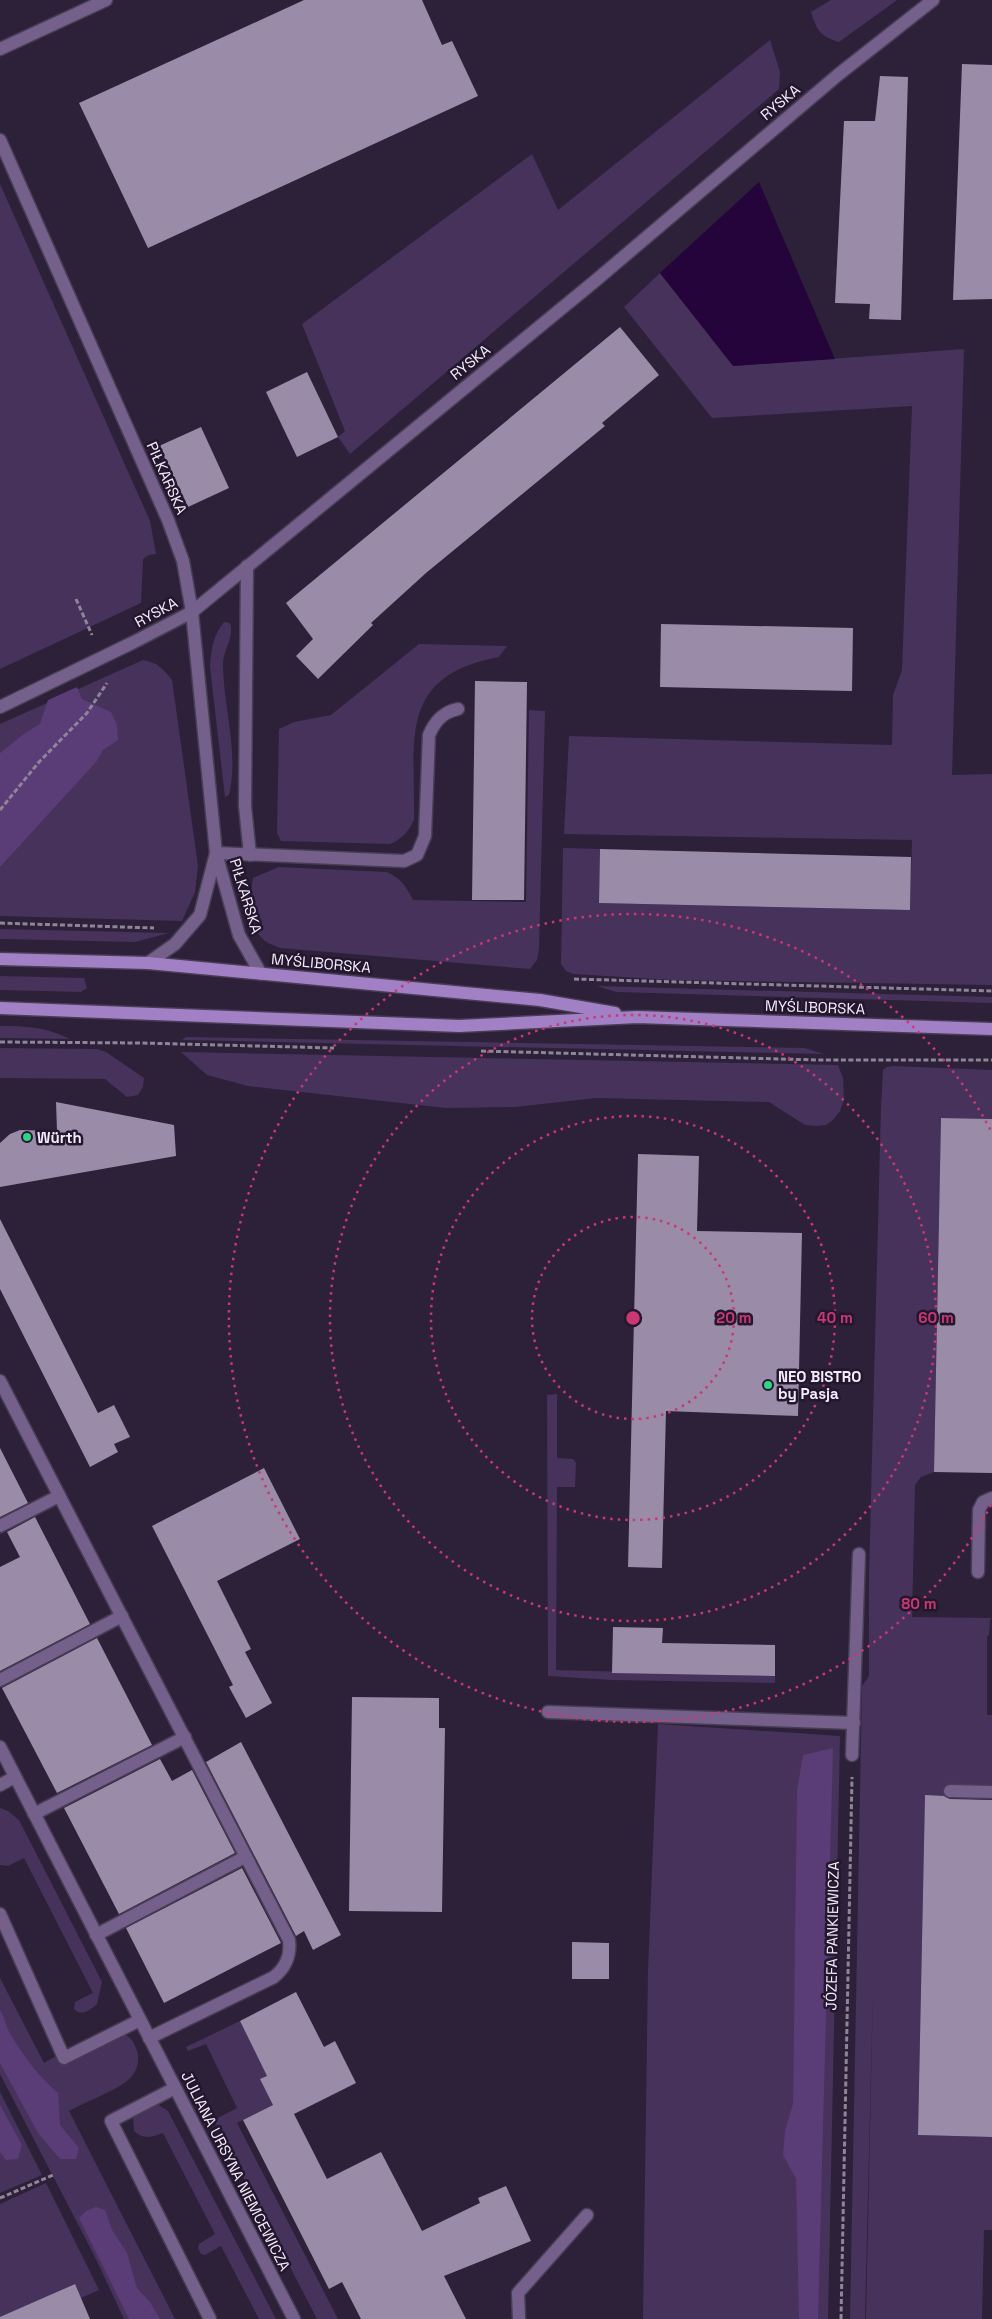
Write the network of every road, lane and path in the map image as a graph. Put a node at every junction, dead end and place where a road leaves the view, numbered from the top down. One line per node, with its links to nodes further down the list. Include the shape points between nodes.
1 (106, 0): 3 (street)
2 (933, 0): 5 (street, RYSKA, via 839,74 595,281)
3 (0, 49)
4 (0, 140): 7 (street, PIŁKARSKA, via 168,520 183,560)
5 (247, 566): 7 (street, RYSKA); 14 (street, via 245,806)
6 (76, 600): 8 (path)
7 (192, 612): 8 (street, RYSKA); 13 (street, PIŁKARSKA)
8 (102, 658): 10 (street, RYSKA)
9 (108, 682): 12 (path, via 87,714 39,762)
10 (0, 707)
11 (458, 709): 14 (street, via 441,717 428,735 425,836 417,855 404,861)
12 (0, 810)
13 (216, 853): 14 (street); 16 (street, PIŁKARSKA, via 200,916); 19 (street, PIŁKARSKA, via 239,935)
14 (250, 855)
15 (0, 923): 16 (path, via 171,928)
16 (186, 932): 18 (street, PIŁKARSKA)
17 (0, 959): 18 (main road, MYŚLIBORSKA)
18 (148, 963): 19 (main road, MYŚLIBORSKA)
19 (261, 974): 23 (main road, MYŚLIBORSKA, via 540,1000)
20 (571, 979): 21 (path)
21 (992, 991)
22 (0, 1008): 23 (main road, MYŚLIBORSKA, via 459,1026)
23 (637, 1017): 24 (main road, MYŚLIBORSKA)
24 (992, 1029)
25 (0, 1042): 26 (path)
26 (340, 1048)
27 (480, 1051): 28 (path, via 818,1060)
28 (992, 1060)
29 (0, 1381): 30 (street)
30 (59, 1496): 32 (street); 35 (street)
31 (992, 1498): 34 (street, via 983,1502 979,1510)
32 (0, 1526)
33 (859, 1554): 38 (street)
34 (978, 1572)
35 (122, 1616): 36 (street); 39 (street)
36 (0, 1680)
37 (548, 1712): 38 (street)
38 (854, 1723): 41 (street)
39 (184, 1737): 46 (street); 47 (street)
40 (0, 1747): 42 (street, JULIANA URSYNA NIEMCEWICZA)
41 (852, 1755): 59 (path, JÓZEFA PANKIEWICZA)
42 (15, 1777): 43 (street); 46 (street, JULIANA URSYNA NIEMCEWICZA)
43 (0, 1785)
44 (950, 1790): 45 (street)
45 (992, 1792)
46 (34, 1814): 49 (street, JULIANA URSYNA NIEMCEWICZA)
47 (245, 1857): 49 (street); 51 (street, via 287,1934 290,1947 287,1963 274,1977)
48 (0, 1914): 50 (street, via 64,2058)
49 (96, 1935): 50 (street, JULIANA URSYNA NIEMCEWICZA)
50 (140, 2020): 51 (street, JULIANA URSYNA NIEMCEWICZA)
51 (149, 2038): 52 (street, JULIANA URSYNA NIEMCEWICZA)
52 (175, 2088): 56 (street, via 112,2121); 57 (street, JULIANA URSYNA NIEMCEWICZA)
53 (53, 2175): 54 (path)
54 (0, 2198)
55 (587, 2215): 58 (street, via 518,2293)
56 (210, 2319)
57 (294, 2319)
58 (520, 2319)
59 (841, 2319)

